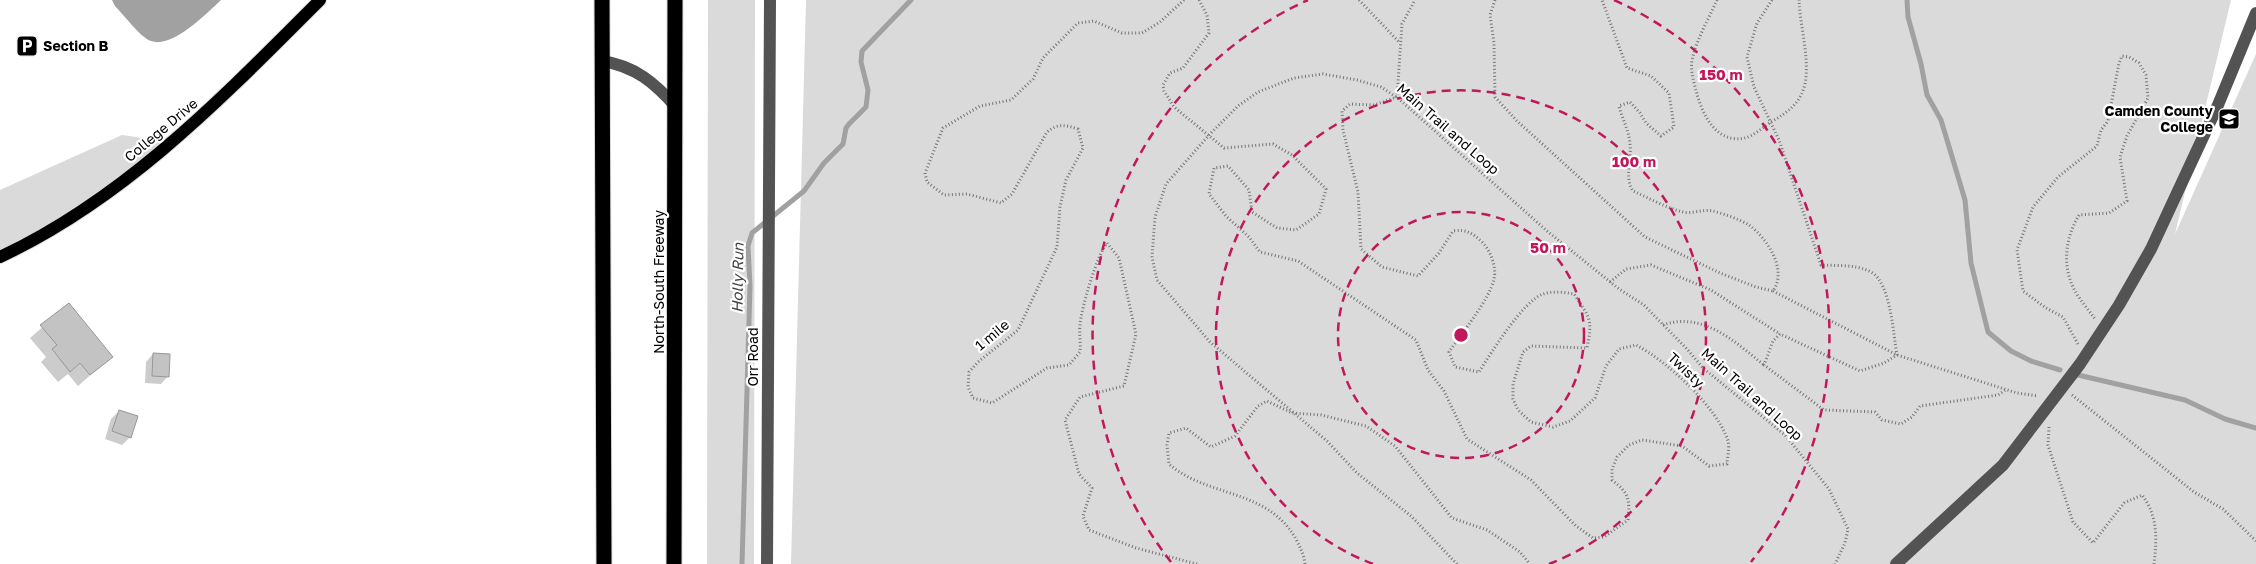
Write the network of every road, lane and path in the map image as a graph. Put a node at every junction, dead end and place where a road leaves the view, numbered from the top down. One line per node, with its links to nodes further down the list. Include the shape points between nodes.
1 (320, 0): 21 (main road, College Drive, via 214,106 122,182 72,217)
2 (602, 0): 16 (highway)
3 (675, 0): 18 (highway, North-South Freeway)
4 (770, 0): 38 (street, Orr Road)
5 (1184, 0): 39 (path, 1 mile, via 1142,33 1122,32 1094,21 1078,23 1043,58 1033,79 1011,100 980,106 943,128 925,173 927,182 944,195 967,194 1001,203 1012,194 1047,132 1055,126 1064,125 1078,129 1083,148 1066,180 1057,247 1018,330 969,372 968,387 973,398 992,403 1047,368 1069,365 1080,352 1080,325 1096,264 1107,244 1119,258 1136,334 1124,386 1080,397 1065,420 1079,474 1092,488 1083,516 1089,530 1136,548)
6 (1199, 0): 20 (path, via 1207,15 1209,33 1183,68 1170,73 1163,85 1174,108)
7 (1359, 0): 15 (path)
8 (1415, 0): 15 (path, via 1402,24)
9 (1495, 0): 23 (path, via 1490,15 1496,97 1517,121 1645,237 1720,273)
10 (1602, 0): 23 (path, via 1627,68 1651,76 1669,93 1674,127 1661,136 1630,102 1619,106 1630,145 1628,184 1633,191 1684,212 1710,210 1748,225 1764,241 1780,273)
11 (1717, 0): 19 (path, via 1692,57 1692,74 1700,106 1713,128 1730,138 1746,138)
12 (1772, 0): 19 (path, via 1757,23 1747,57 1754,86)
13 (1799, 0): 19 (path, via 1805,83 1800,100 1790,111)
14 (2256, 14): 25 (street, via 2151,249)
15 (1400, 44): 17 (path)
16 (602, 61): 18 (street, via 618,63 642,75); 36 (highway)
17 (1397, 97): 20 (path, Main Trail and Loop, via 1381,87 1348,78 1323,74 1294,78 1258,92 1238,106); 20 (path, Twisty, via 1374,105 1350,104 1342,111 1358,192 1361,250 1382,267 1418,276 1453,231 1471,232 1486,245 1494,279 1486,297 1449,352 1455,367 1479,372 1519,314 1542,294 1574,294 1591,327 1587,348 1531,346 1523,352 1513,384 1513,399 1518,410 1531,422 1553,427 1570,421 1595,398 1606,366 1619,349 1636,344 1679,375 1719,423 1729,443 1726,464 1710,466 1682,446 1662,442 1642,440 1629,445 1617,456 1612,469 1612,480 1624,490 1629,503 1628,520 1604,537 1594,538 1576,526 1531,480 1467,438 1444,391 1428,370 1416,340 1298,261 1260,252 1209,194 1214,168 1228,166 1249,190 1252,212 1277,228 1296,230 1319,214 1326,189 1292,155 1274,144 1224,148); 22 (path, Main Trail and Loop, via 1547,232)
18 (676, 108): 37 (highway, North-South Freeway)
19 (1770, 123): 27 (path, via 1779,140 1821,265 1852,266 1872,272 1886,291)
20 (1210, 134): 33 (path, Main Trail and Loop, via 1166,184 1155,217 1152,257 1157,280 1210,342 1279,398)
21 (0, 257)
22 (1610, 282): 24 (path, Main Trail and Loop, via 1644,305); 26 (path, via 1626,268 1651,265 1710,290)
23 (1773, 291): 27 (path)
24 (1664, 325): 29 (path, via 1673,321 1691,321 1721,331); 43 (path, Main Trail and Loop, via 1703,368 1785,435 1829,489 1848,529 1845,544)
25 (2102, 330): 28 (street); 28 (path, via 2073,287 2066,248 2079,215 2109,214 2127,201 2120,156 2148,98 2146,75 2139,63 2129,56 2122,56 2119,63 2108,121 2101,130 2097,146 2058,177 2034,208 2017,250 2022,291 2063,317)
26 (1780, 334): 27 (path, via 1860,371); 29 (path, via 1773,341)
27 (1897, 355): 30 (path)
28 (2085, 356): 31 (street)
29 (1764, 365): 30 (path, via 1824,410 1875,412 1882,420 1901,424 1920,406 1998,395)
30 (2006, 390): 32 (path)
31 (2066, 394): 32 (street); 35 (path, via 2194,492 2223,509)
32 (2051, 402): 44 (street, via 2003,465)
33 (1292, 413): 40 (path, via 1267,401 1258,406 1235,436 1211,447 1186,428 1169,433 1167,445 1169,464 1182,475 1237,494 1274,513 1294,536 1304,554); 41 (path, Main Trail and Loop, via 1327,441 1356,473 1410,516); 42 (path, via 1321,414 1366,426 1395,446 1452,518 1487,530 1520,552)
34 (2049, 418): 45 (path, via 2048,445 2073,522 2092,543 2124,503 2142,495 2157,527)
35 (2256, 542)
36 (604, 564)
37 (674, 564)
38 (767, 564)
39 (1197, 564)
40 (1305, 564)
41 (1457, 564)
42 (1530, 564)
43 (1834, 564)
44 (1896, 564)
45 (2154, 564)

